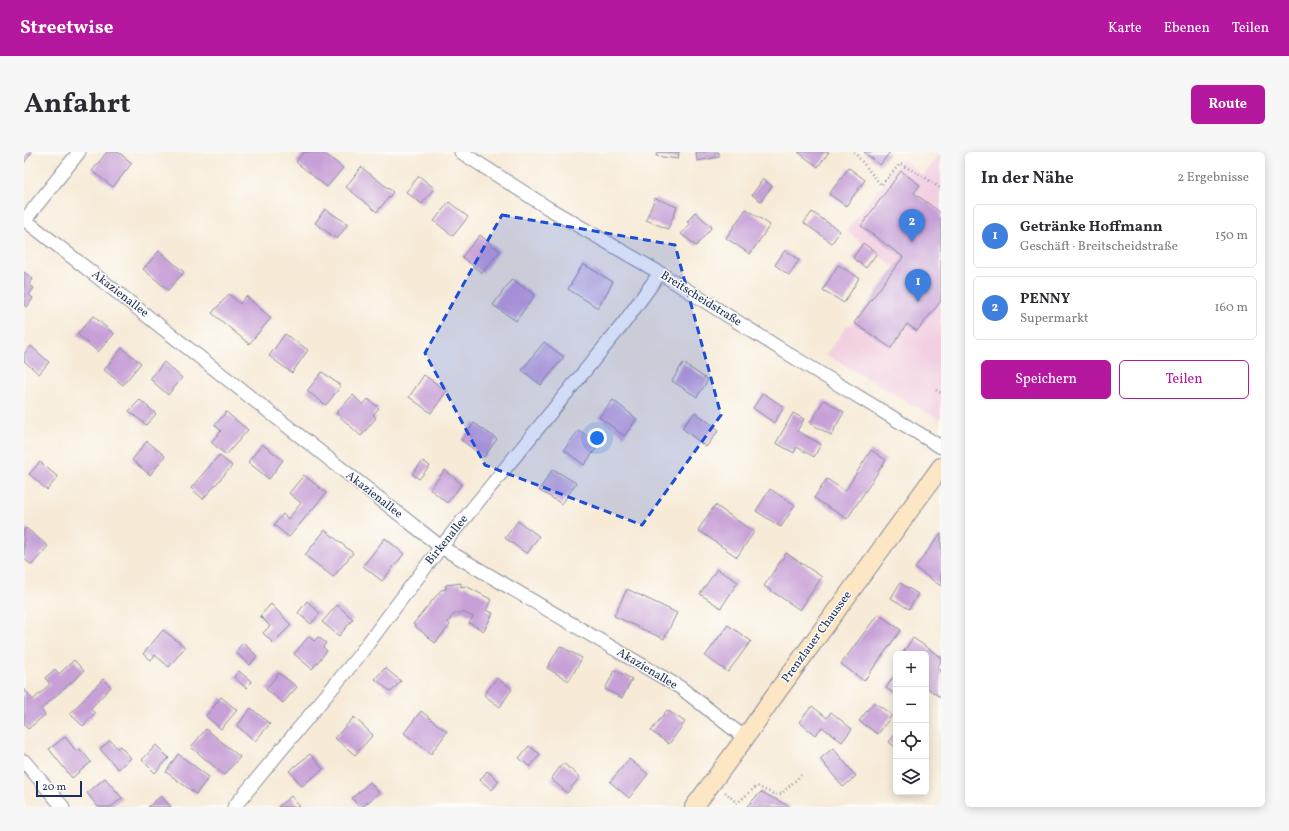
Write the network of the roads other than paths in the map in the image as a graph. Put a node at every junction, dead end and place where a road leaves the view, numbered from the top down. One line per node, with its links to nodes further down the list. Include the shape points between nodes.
1 (79, 152): 3 (street)
2 (461, 152): 4 (street, Breitscheidstraße, via 548,208)
3 (25, 220): 7 (street, Akazienallee)
4 (660, 273): 5 (street, Breitscheidstraße); 7 (street, Birkenallee, via 623,324)
5 (941, 447)
6 (941, 467): 8 (main road, Prenzlauer Chaussee)
7 (442, 547): 8 (street, Akazienallee, via 681,688); 11 (street, Birkenallee, via 357,658)
8 (745, 738): 12 (main road, Prenzlauer Chaussee)
9 (24, 761): 10 (street)
10 (63, 807)
11 (234, 807)
12 (694, 807)

